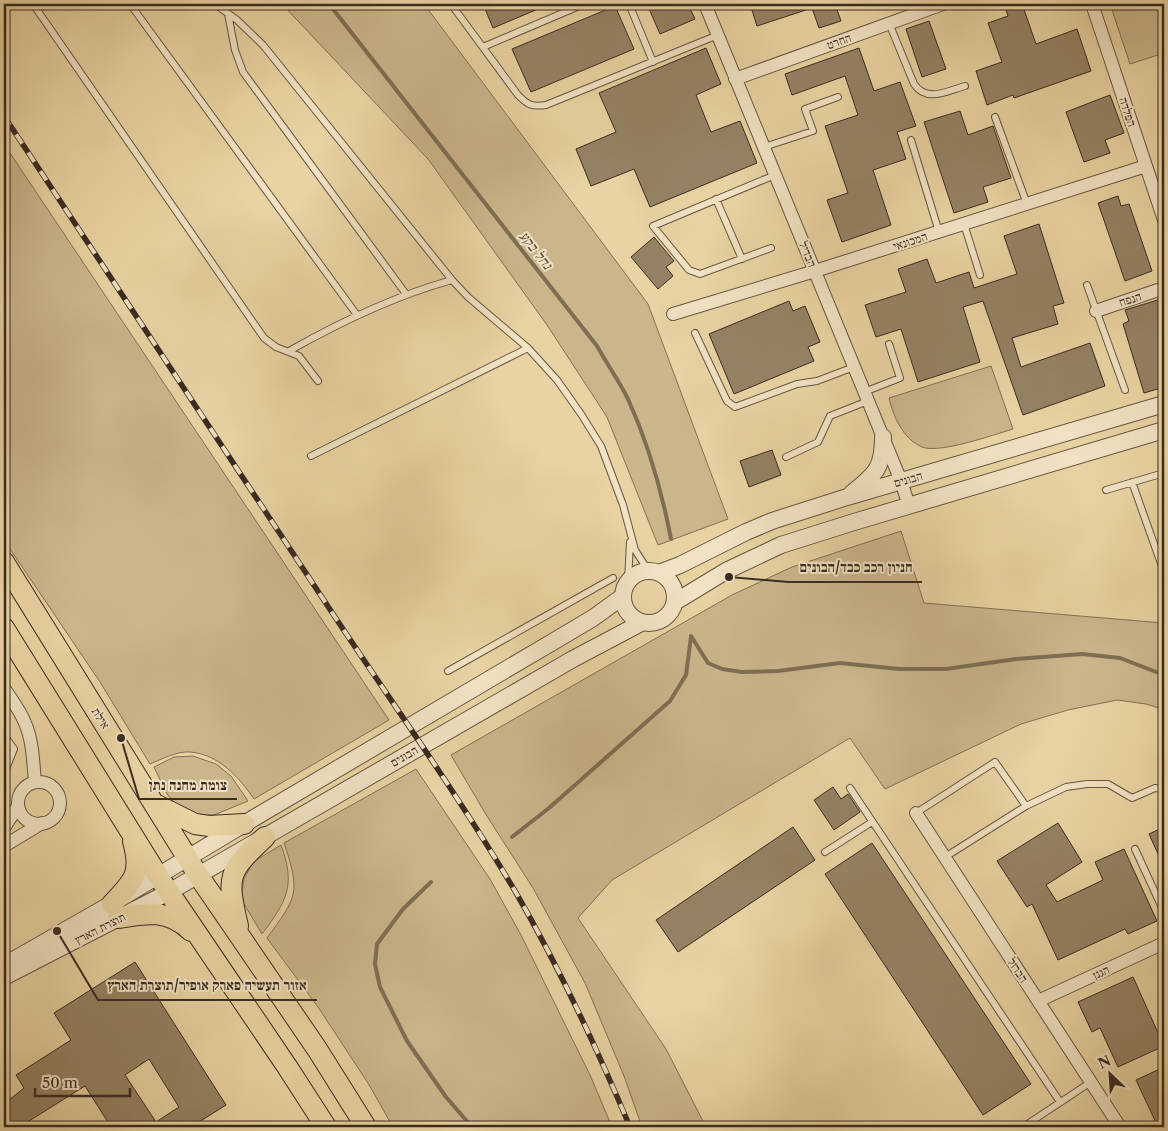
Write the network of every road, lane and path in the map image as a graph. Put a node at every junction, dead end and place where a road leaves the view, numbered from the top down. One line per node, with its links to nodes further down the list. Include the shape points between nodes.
1 (33, 4): 43 (lane, via 264,338)
2 (130, 4): 39 (lane)
3 (215, 4): 11 (lane)
4 (451, 4): 14 (lane)
5 (584, 4): 14 (lane)
6 (629, 4): 15 (lane)
7 (705, 4): 13 (street, הבדיל)
8 (943, 4): 10 (street, החרט)
9 (1092, 4): 22 (street, הפלדה)
10 (922, 7): 12 (street, החרט)
11 (228, 14): 33 (lane, via 263,45); 36 (lane, via 243,72)
12 (889, 23): 16 (street, החרט); 17 (lane, via 919,92 932,96)
13 (718, 35): 15 (lane); 16 (street, הבדיל)
14 (483, 47): 15 (lane, via 518,95 528,104 537,106)
15 (653, 62)
16 (735, 79): 21 (street, הבדיל)
17 (965, 86)
18 (838, 96): 21 (lane, via 805,109 813,131)
19 (995, 117): 25 (lane)
20 (911, 140): 28 (lane)
21 (764, 147): 23 (street, הבדיל)
22 (1146, 166): 25 (street, המכונאי); 26 (street, הפלדה)
23 (775, 175): 24 (lane); 31 (street, הבדיל)
24 (716, 199): 30 (lane); 30 (lane, via 652,226 690,270 700,274)
25 (1027, 204): 27 (street, המכונאי)
26 (1164, 220)
27 (964, 224): 28 (street, המכונאי); 32 (lane)
28 (939, 232): 31 (street, המכונאי)
29 (771, 248): 30 (lane)
30 (742, 259)
31 (814, 271): 38 (street, המכונאי); 44 (street, הבדיל)
32 (980, 275)
33 (452, 280): 36 (lane); 42 (lane)
34 (1087, 285): 37 (lane)
35 (1164, 288): 37 (street, הנפח)
36 (406, 294): 39 (lane)
37 (1096, 311): 46 (lane)
38 (673, 314)
39 (357, 315): 43 (lane)
40 (695, 333): 44 (lane, via 727,401 735,408)
41 (889, 344): 47 (lane, via 900,378)
42 (528, 348): 51 (lane); 59 (lane, via 557,380 601,446)
43 (289, 351): 45 (lane, via 302,359)
44 (854, 367): 47 (street, הבדיל)
45 (318, 381)
46 (1125, 390)
47 (866, 396): 50 (street, הבדיל); 52 (lane, via 830,416 818,442)
48 (1164, 404): 54 (street, הבונים)
49 (1164, 430): 58 (street, הבונים)
50 (883, 437): 54 (street, הבדיל); 57 (street, via 883,456 878,468 869,480)
51 (311, 456)
52 (786, 457)
53 (1164, 473): 55 (lane)
54 (901, 481): 57 (street, הבונים); 58 (street, הבדיל)
55 (1132, 482): 56 (lane); 62 (lane)
56 (1106, 490)
57 (847, 497): 61 (street, הבונים, via 772,521 680,565)
58 (908, 506): 65 (street, הבונים, via 781,546 726,571)
59 (630, 533): 61 (lane, via 638,557); 63 (lane)
60 (4, 562): 75 (main road, אילת)
61 (655, 572): 63 (street, via 642,572); 65 (street, via 672,584)
62 (1164, 572)
63 (621, 579): 64 (street); 68 (lane)
64 (622, 596): 66 (street, via 627,613); 81 (street, הבונים, via 593,618)
65 (675, 602): 66 (street, via 672,610 658,622)
66 (641, 623): 84 (street, הבונים)
67 (4, 628): 83 (main road)
68 (448, 671)
69 (4, 688): 72 (street, via 28,730)
70 (4, 735): 71 (lane, via 14,749)
71 (4, 774)
72 (35, 782): 76 (street, via 20,793); 80 (street, via 45,782 59,797 58,811)
73 (850, 788): 79 (lane)
74 (1164, 789): 77 (lane, via 1156,788 1132,798 1108,784 1087,784 1066,787)
75 (155, 804): 81 (main road, via 195,824); 89 (main road, אילת)
76 (18, 806): 80 (street, via 29,821); 82 (street)
77 (1026, 806): 78 (lane, via 995,762); 88 (lane)
78 (916, 812): 88 (street, הברזל)
79 (872, 822): 87 (lane); 100 (lane)
80 (42, 823): 85 (street)
81 (244, 824): 89 (street, הבונים)
82 (4, 828)
83 (130, 830): 90 (main road); 91 (main road, via 137,857 136,875)
84 (265, 837): 89 (street, הבונים); 94 (main road, via 240,860 234,872 232,899)
85 (4, 846)
86 (1135, 849): 92 (lane)
87 (825, 852)
88 (945, 857): 98 (street, הברזל)
89 (193, 867): 90 (street, הבונים); 94 (main road, אילת)
90 (164, 884): 91 (street, תוצרת הארץ); 93 (main road)
91 (115, 911): 93 (main road, via 164,915 182,922); 96 (street, תוצרת הארץ); 97 (street, תוצרת הארץ)
92 (1164, 912)
93 (200, 938): 101 (main road)
94 (242, 940): 102 (main road, אילת)
95 (1164, 943): 98 (street, הגנן)
96 (4, 966)
97 (4, 977)
98 (1038, 1001): 99 (street, הברזל)
99 (1091, 1082): 100 (lane); 104 (street, הברזל)
100 (1060, 1102): 103 (lane)
101 (326, 1127)
102 (366, 1127)
103 (1023, 1127)
104 (1120, 1127)

